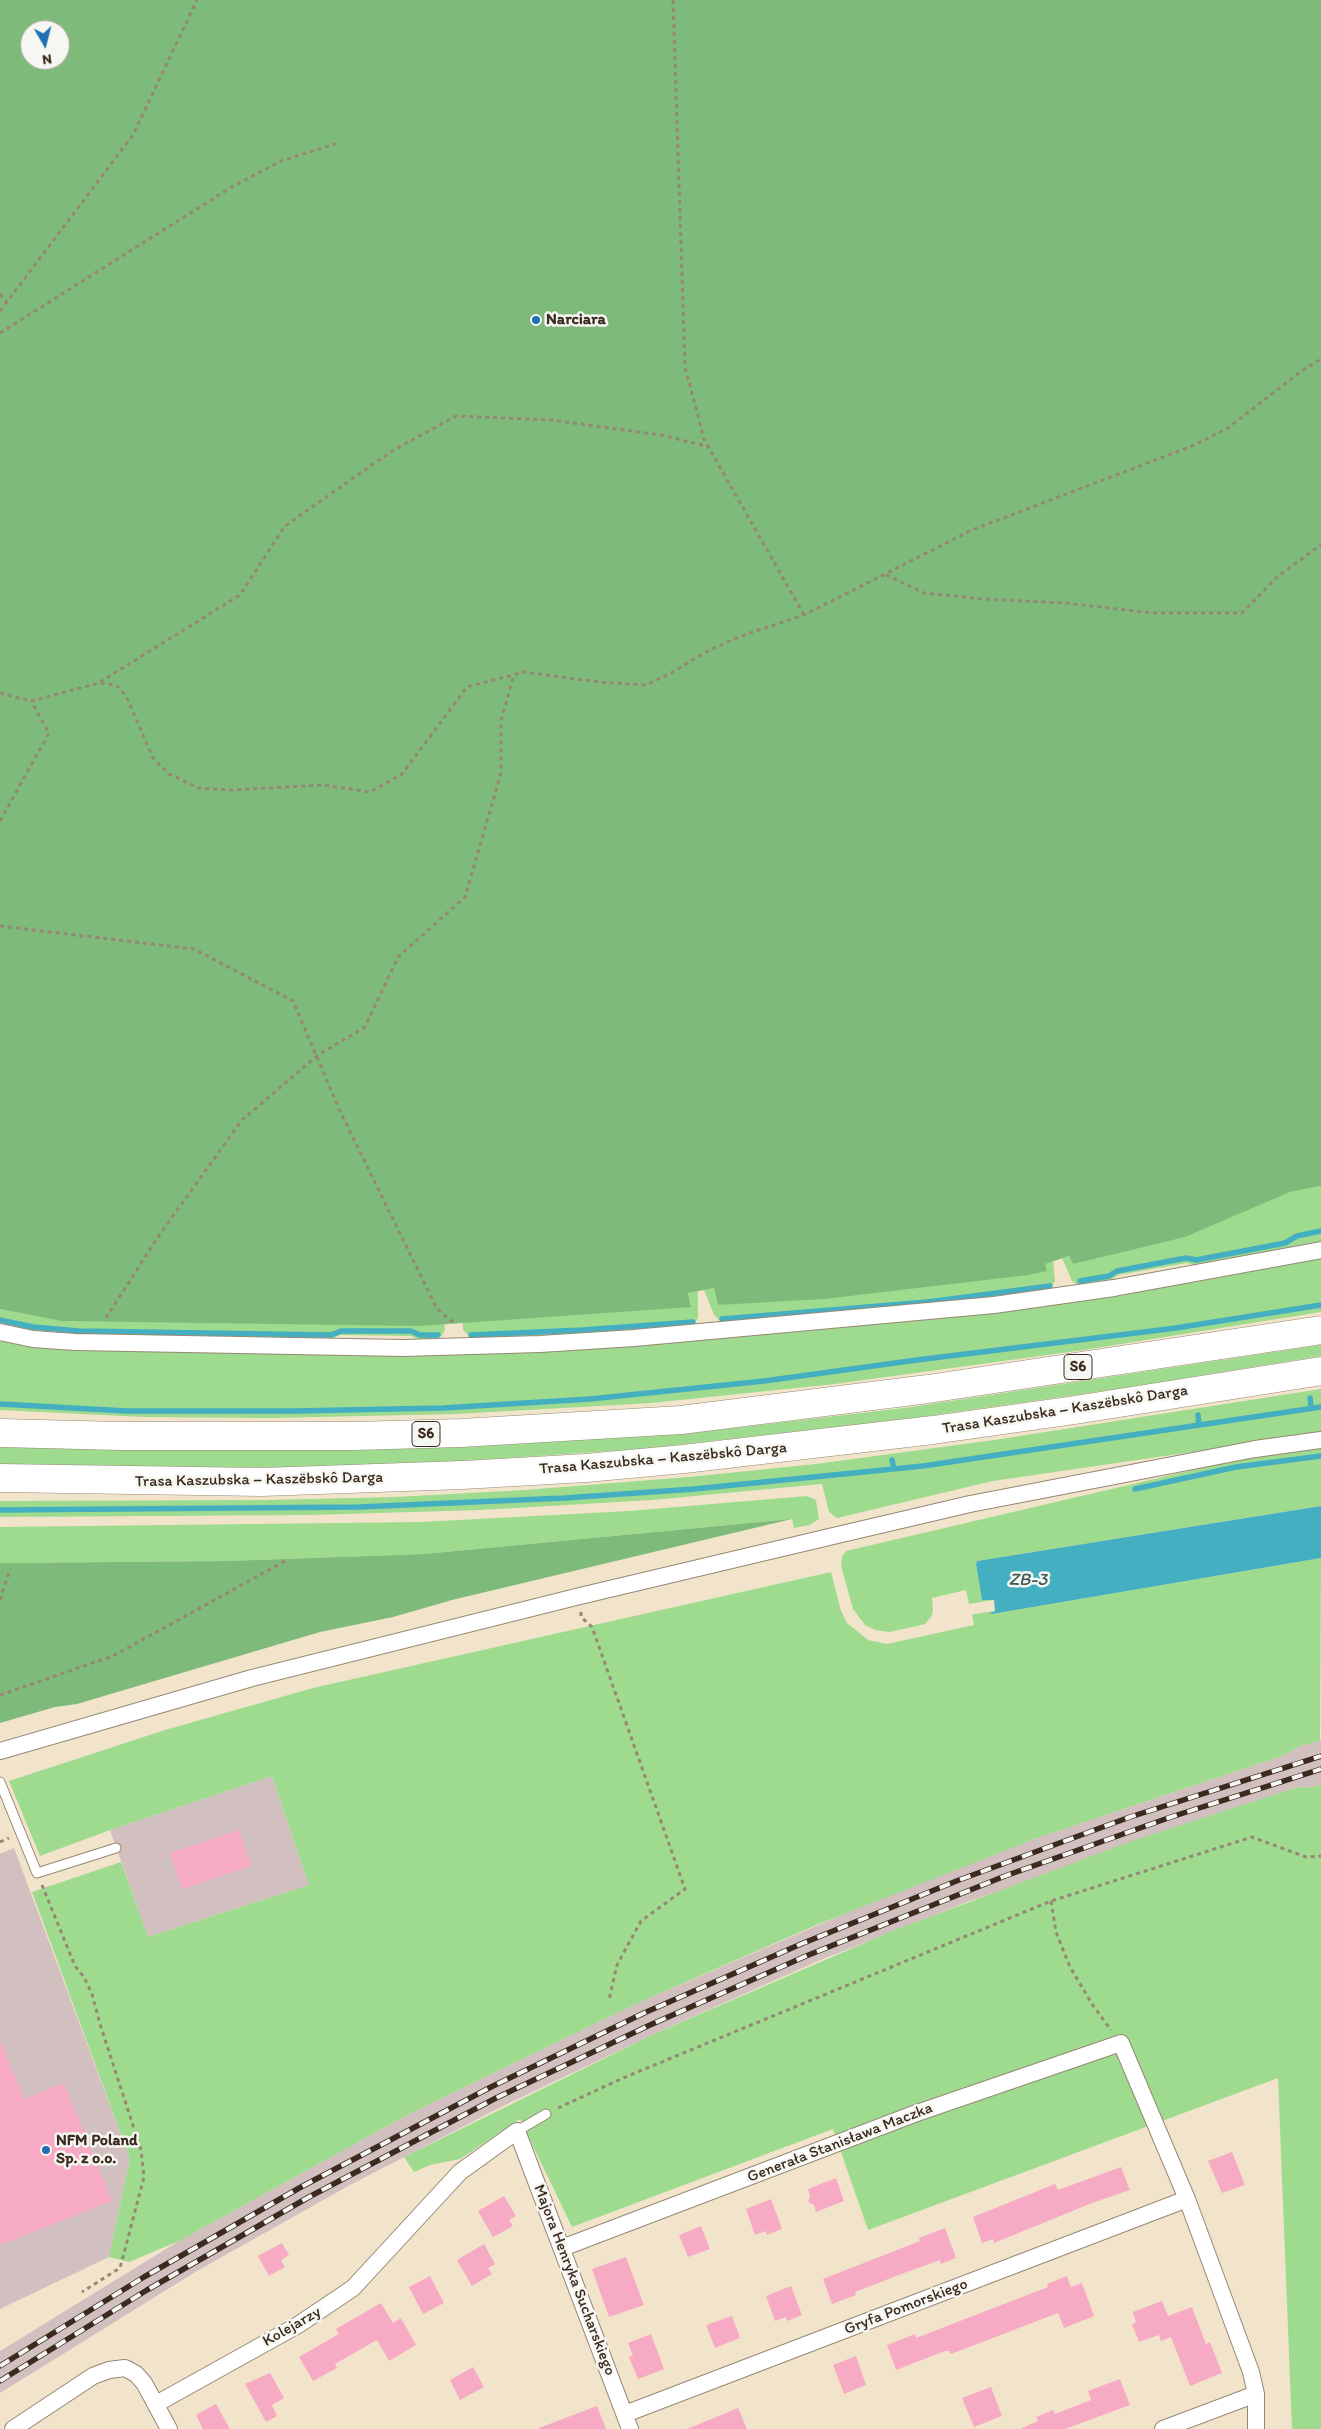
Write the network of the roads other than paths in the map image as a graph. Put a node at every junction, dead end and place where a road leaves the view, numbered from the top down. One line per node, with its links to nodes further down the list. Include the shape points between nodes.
1 (1321, 1250): 3 (street, via 1114,1288 994,1305 580,1342 460,1347 320,1346 68,1341 33,1339)
2 (1321, 1330): 5 (highway, S6, via 985,1381 680,1420 354,1436)
3 (0, 1332)
4 (1321, 1370): 7 (highway, Trasa Kaszubska – Kaszëbskô Darga, via 942,1429 586,1468 262,1482)
5 (0, 1433)
6 (1321, 1440): 8 (street, via 1254,1449 970,1504 252,1678)
7 (0, 1478)
8 (0, 1751)
9 (0, 1782): 10 (lane, via 36,1873)
10 (116, 1848)
11 (546, 2114): 12 (lane, Kolejarzy)
12 (517, 2130): 14 (street, Majora Henryka Sucharskiego); 16 (street, Kolejarzy, via 460,2172 353,2288 298,2325)
13 (1188, 2199): 14 (street, Generała Stanisława Maczka, via 1121,2043 914,2114); 15 (street, via 1251,2372); 17 (street, Gryfa Pomorskiego)
14 (562, 2248): 17 (street, Majora Henryka Sucharskiego)
15 (1256, 2394): 20 (street); 21 (street)
16 (156, 2404): 18 (street, via 136,2374 125,2368 109,2370 93,2376); 19 (street)
17 (627, 2421)
18 (13, 2429)
19 (169, 2429)
20 (1163, 2429)
21 (1256, 2429)

